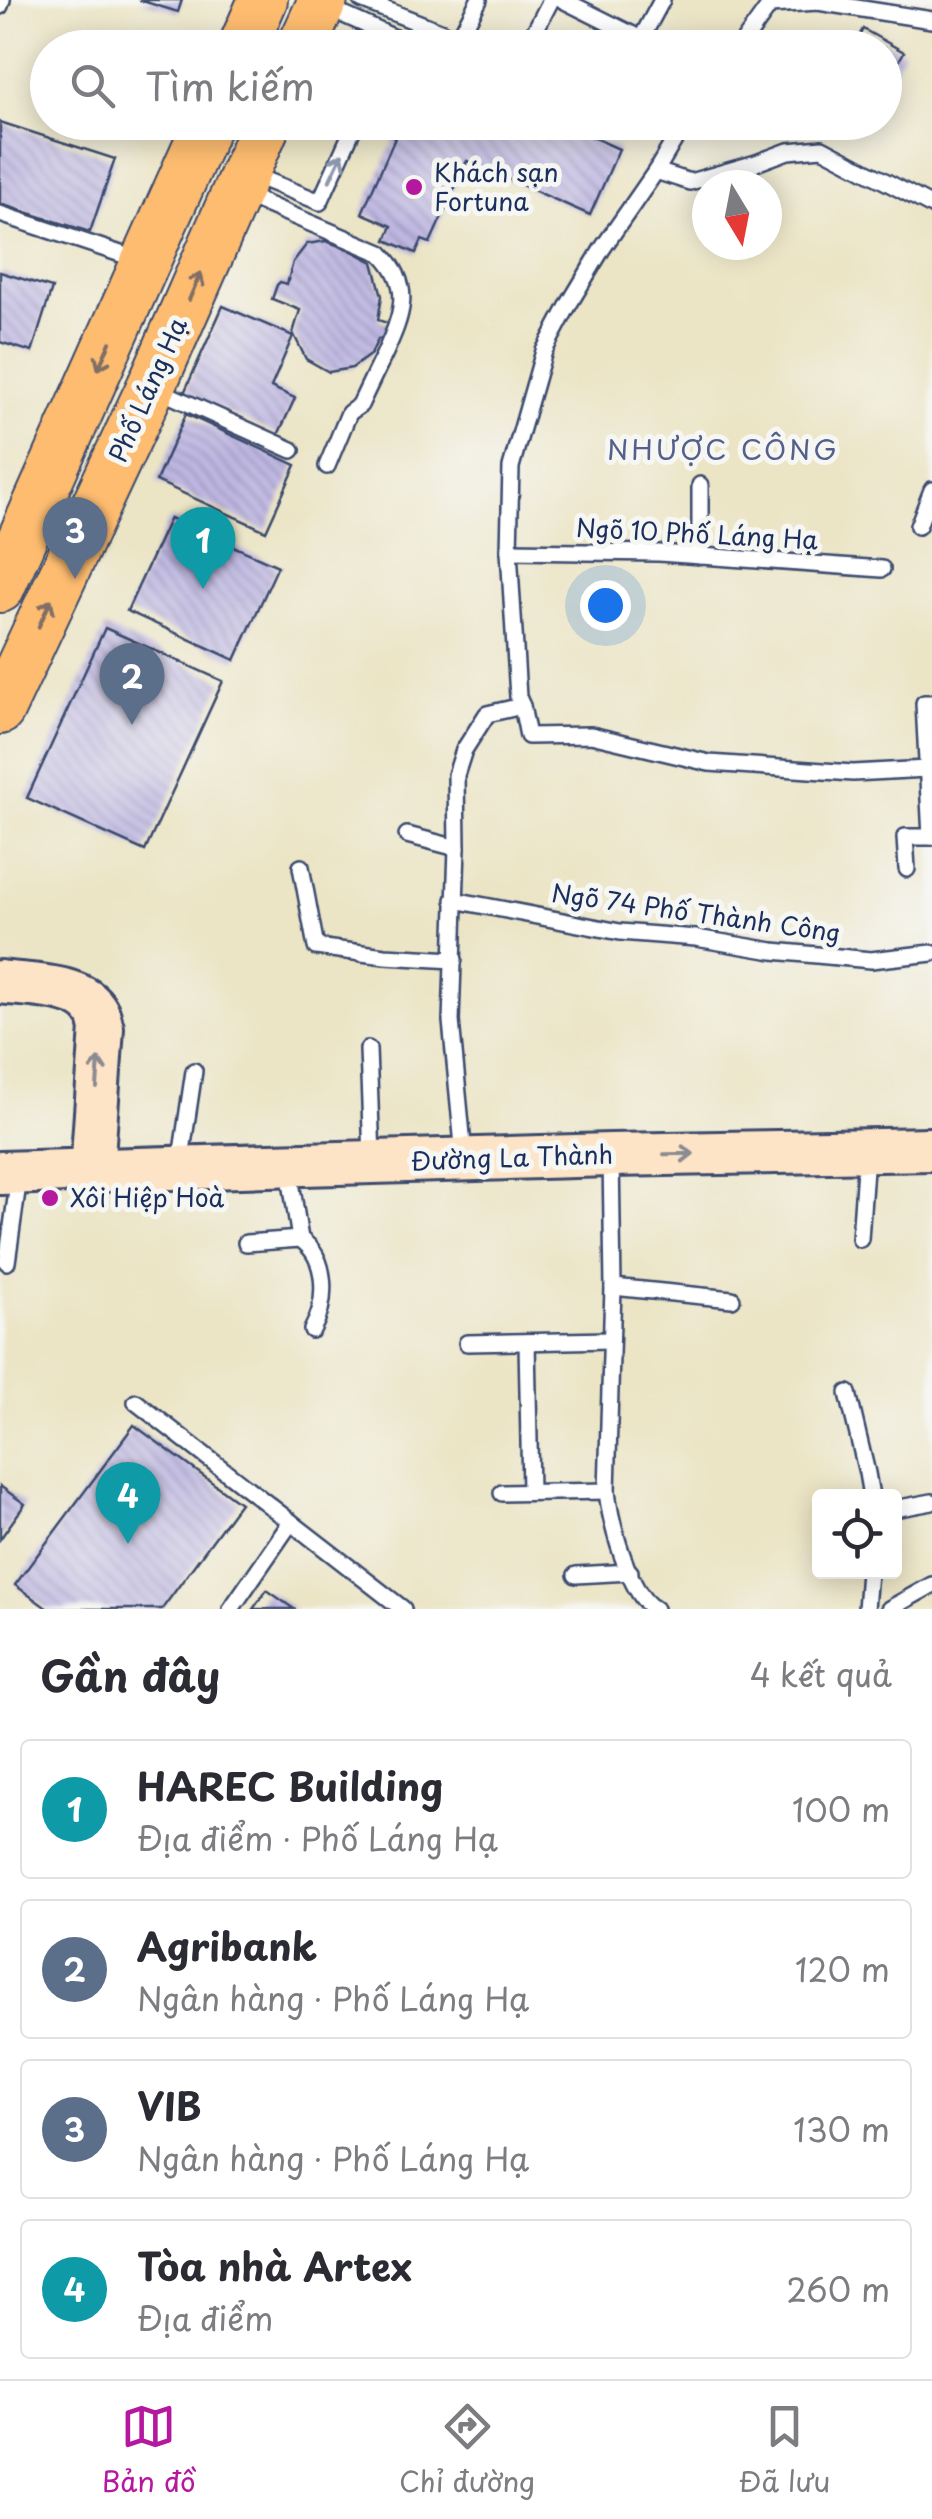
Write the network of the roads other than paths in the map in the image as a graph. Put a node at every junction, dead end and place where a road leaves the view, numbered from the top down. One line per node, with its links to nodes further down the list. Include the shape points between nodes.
1 (263, 0): 8 (main road)
2 (480, 0): 12 (lane)
3 (551, 0): 13 (lane)
4 (563, 0): 14 (lane)
5 (662, 0): 15 (lane)
6 (335, 2): 9 (main road); 10 (lane); 11 (lane)
7 (932, 20): 16 (lane, via 818,2 770,4)
8 (250, 30)
9 (315, 30)
10 (382, 30)
11 (432, 30)
12 (464, 30)
13 (535, 30)
14 (623, 30)
15 (646, 30)
16 (752, 30)
17 (200, 140): 21 (main road)
18 (259, 140): 23 (main road, Phố Láng Hạ)
19 (348, 140): 23 (lane, one-way to 19, via 320,202)
20 (671, 140): 22 (lane)
21 (186, 171): 23 (main road); 26 (main road)
22 (656, 171): 24 (lane, via 690,182 788,151 822,148); 33 (lane, via 544,351 511,467)
23 (240, 181): 27 (main road, Phố Láng Hạ, one-way to 23); 29 (lane, via 382,253 401,285 400,318)
24 (932, 206)
25 (0, 214): 26 (lane)
26 (146, 262): 35 (main road, one-way to 35)
27 (151, 387): 28 (lane); 38 (main road, Phố Láng Hạ, one-way to 27)
28 (292, 450)
29 (327, 466)
30 (700, 485): 34 (lane)
31 (932, 490): 32 (lane)
32 (918, 526)
33 (509, 551): 34 (lane, Ngõ 10 Phố Láng Hạ); 39 (lane)
34 (700, 556): 36 (lane, Ngõ 10 Phố Láng Hạ)
35 (5, 562)
36 (882, 569)
37 (932, 703): 40 (lane, via 924,703)
38 (1, 704)
39 (522, 706): 40 (lane, via 528,736 590,736 709,763 853,773); 43 (lane, via 487,714 464,750 456,775)
40 (926, 769): 42 (lane)
41 (407, 835): 43 (lane)
42 (932, 837): 45 (lane, via 905,837)
43 (457, 848): 46 (lane)
44 (302, 867): 48 (lane, via 316,947)
45 (907, 869)
46 (454, 900): 47 (lane, Ngõ 74 Phố Thành Công, via 620,932 810,956 871,960); 48 (lane)
47 (932, 953)
48 (454, 960): 55 (lane, via 451,1021)
49 (0, 982): 59 (main road, one-way to 49, via 98,1012 72,991)
50 (368, 1049): 56 (lane)
51 (194, 1071): 58 (lane)
52 (932, 1149): 53 (main road, Đường La Thành)
53 (867, 1150): 54 (main road, Đường La Thành, one-way to 53); 62 (lane)
54 (611, 1156): 55 (main road, Đường La Thành); 65 (lane)
55 (464, 1160): 56 (main road, Đường La Thành)
56 (372, 1162): 57 (main road, Đường La Thành)
57 (289, 1165): 58 (main road, Đường La Thành); 61 (lane)
58 (180, 1168): 59 (main road, Đường La Thành)
59 (92, 1170): 60 (main road, Đường La Thành)
60 (10, 1173): 64 (lane)
61 (300, 1238): 63 (lane); 67 (lane, via 324,1286)
62 (860, 1239)
63 (246, 1243)
64 (7, 1262)
65 (613, 1287): 66 (lane); 68 (lane)
66 (732, 1300)
67 (312, 1330)
68 (611, 1340): 69 (lane); 74 (lane)
69 (527, 1342): 70 (lane); 75 (lane)
70 (467, 1343)
71 (848, 1392): 73 (lane)
72 (136, 1402): 79 (lane)
73 (869, 1489)
74 (606, 1491): 75 (lane); 80 (lane)
75 (530, 1492): 76 (lane)
76 (502, 1493)
77 (932, 1502): 78 (lane)
78 (902, 1508)
79 (292, 1522): 85 (lane); 86 (lane)
80 (630, 1572): 81 (lane); 87 (lane)
81 (576, 1575)
82 (868, 1579): 88 (lane)
83 (932, 1586): 84 (lane)
84 (916, 1593): 89 (lane); 90 (lane)
85 (231, 1609)
86 (403, 1609)
87 (652, 1609)
88 (866, 1609)
89 (889, 1609)
90 (924, 1609)

